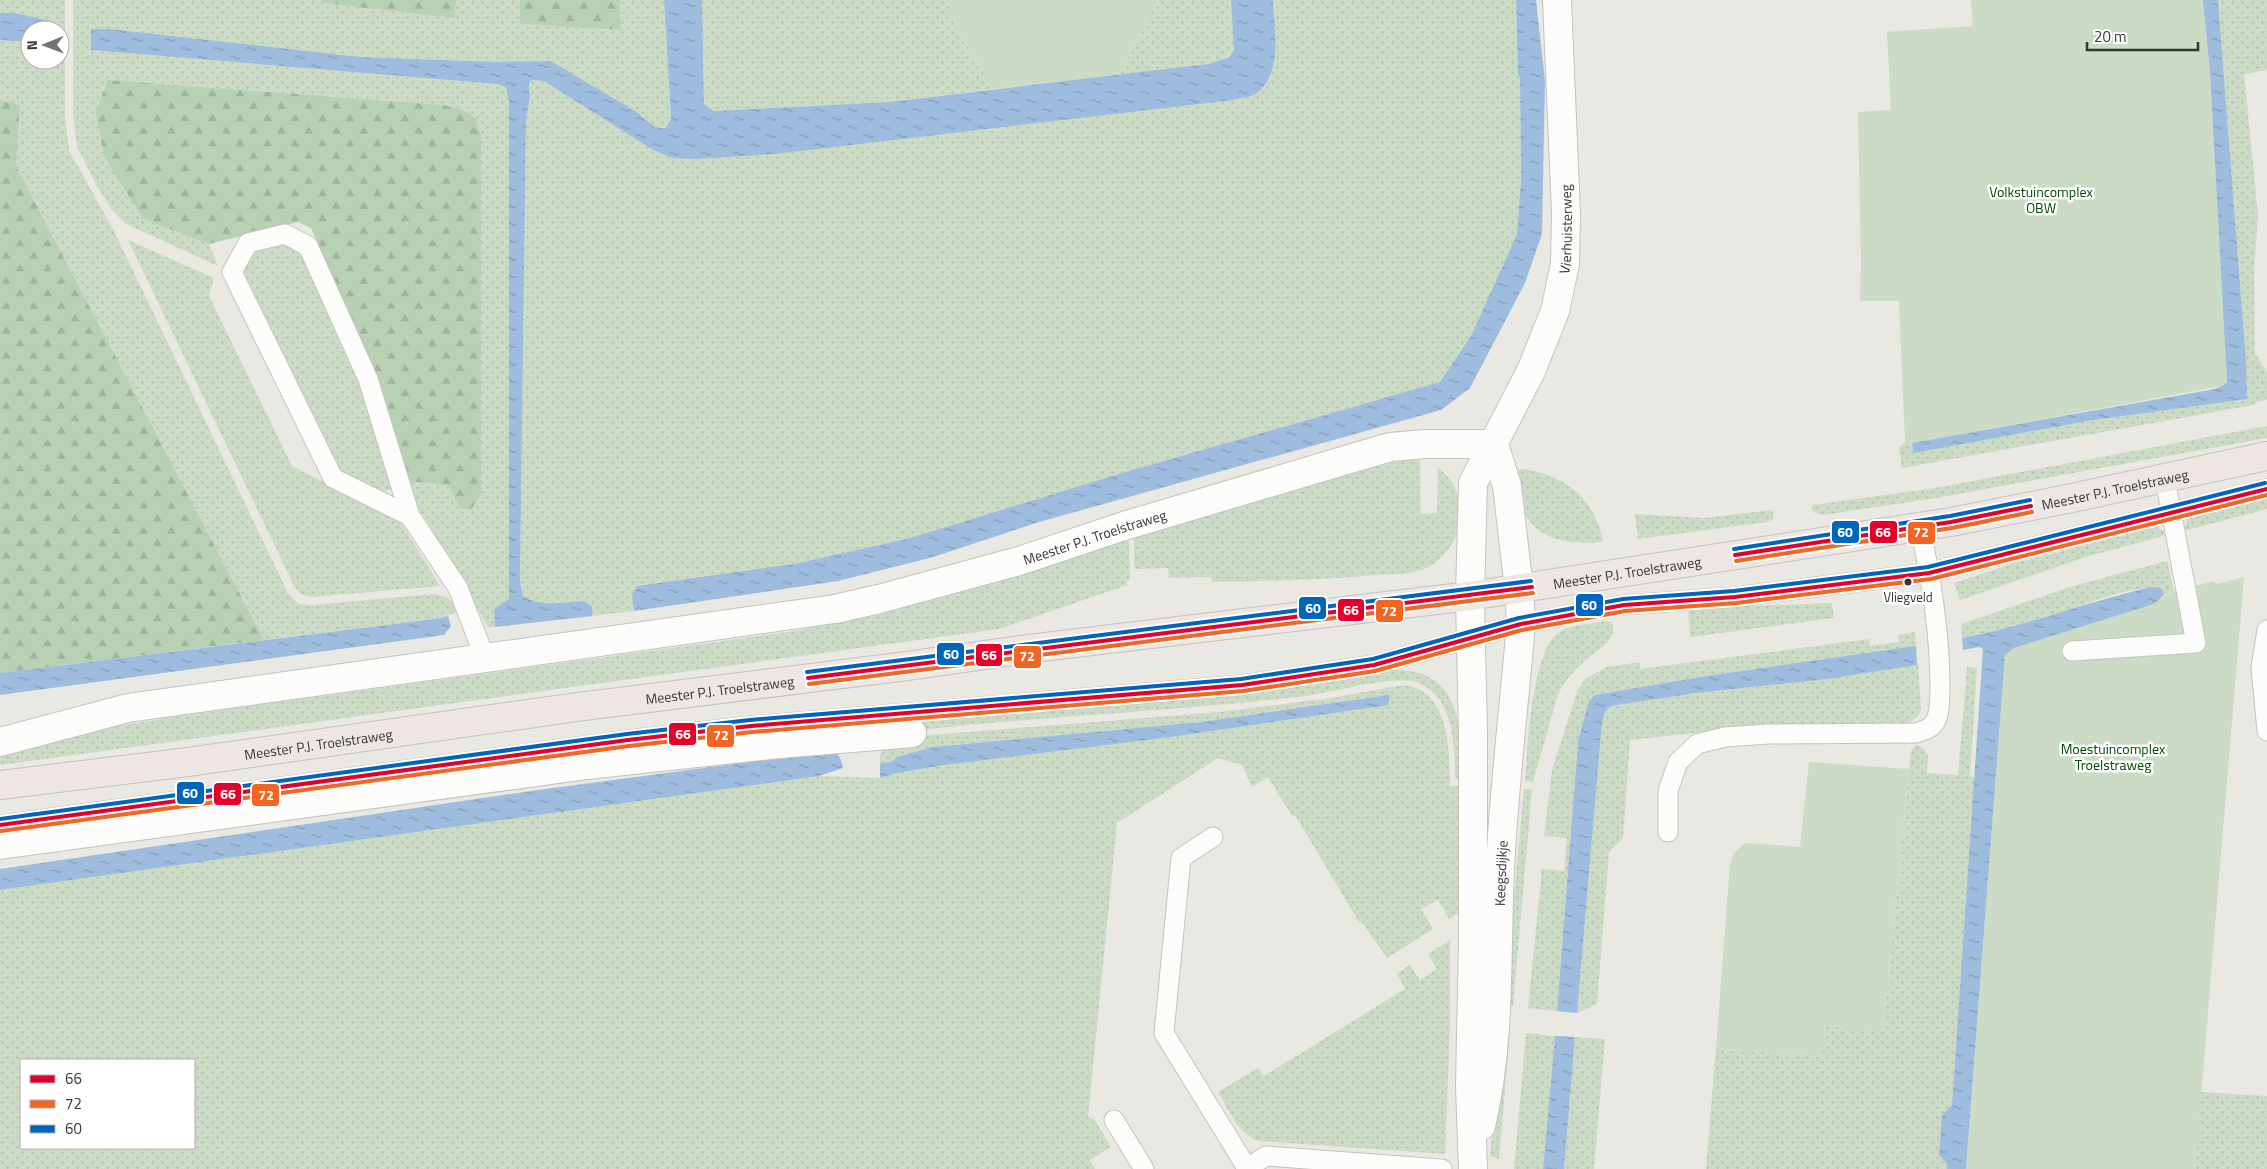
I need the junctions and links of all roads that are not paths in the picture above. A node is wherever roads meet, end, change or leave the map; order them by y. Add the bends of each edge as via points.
1 (1558, 0) edge
2 (1494, 444) junction
3 (2267, 456) edge
4 (2165, 479) junction
5 (2267, 489) edge
6 (2172, 513) junction
7 (410, 516) junction
8 (1920, 526) junction
9 (1929, 573) junction
10 (1519, 589) junction
11 (1470, 596) junction
12 (1521, 624) junction
13 (2267, 630) edge
14 (1470, 639) junction
15 (2072, 652) dead end
16 (485, 658) junction
17 (2267, 731) edge
18 (912, 733) dead end
19 (0, 742) edge
20 (0, 785) edge
21 (0, 825) edge
22 (1668, 832) dead end
23 (1213, 837) dead end
24 (0, 845) edge
25 (1114, 1120) dead end
26 (1473, 1163) edge
27 (1338, 1165) edge
28 (1144, 1169) edge
29 (1246, 1169) edge
30 (1442, 1169) edge

1 - 2 street, Vierhuisterweg via 1566,214 1564,264 1555,311
2 - 10 street via 1507,486
2 - 11 street, Vierhuisterweg via 1473,483
2 - 16 street, Meester P.J. Troelstraweg via 1390,447 1127,525 1019,561 835,609
3 - 4 main road, Meester P.J. Troelstraweg
4 - 6 lane
4 - 8 main road, Meester P.J. Troelstraweg
5 - 6 lane
6 - 9 lane
6 - 15 lane via 2196,643
7 - 7 lane via 368,379 308,246 285,234 248,243 232,272 333,478
7 - 16 lane via 458,588
8 - 9 lane
8 - 10 main road, Meester P.J. Troelstraweg
9 - 12 lane via 1735,597 1624,605
9 - 22 lane via 1940,652 1939,710 1935,722 1928,729 1908,734 1770,734 1725,737 1697,744 1678,762 1668,791
10 - 11 main road, Meester P.J. Troelstraweg
10 - 12 street, Keegsdijkje
11 - 14 street, Keegsdijkje
11 - 20 main road, Meester P.J. Troelstraweg via 1035,648
12 - 14 lane
12 - 26 street, Keegsdijkje via 1500,869 1498,968 1489,1093
13 - 17 lane via 2261,667
14 - 21 lane via 1374,665 1242,685 751,726
14 - 26 street, Keegsdijkje via 1473,735 1470,1085
16 - 19 street, Meester P.J. Troelstraweg via 128,708
18 - 24 street via 586,765
23 - 29 lane via 1181,858 1164,1033
25 - 28 lane
27 - 29 lane via 1266,1156
27 - 30 lane

